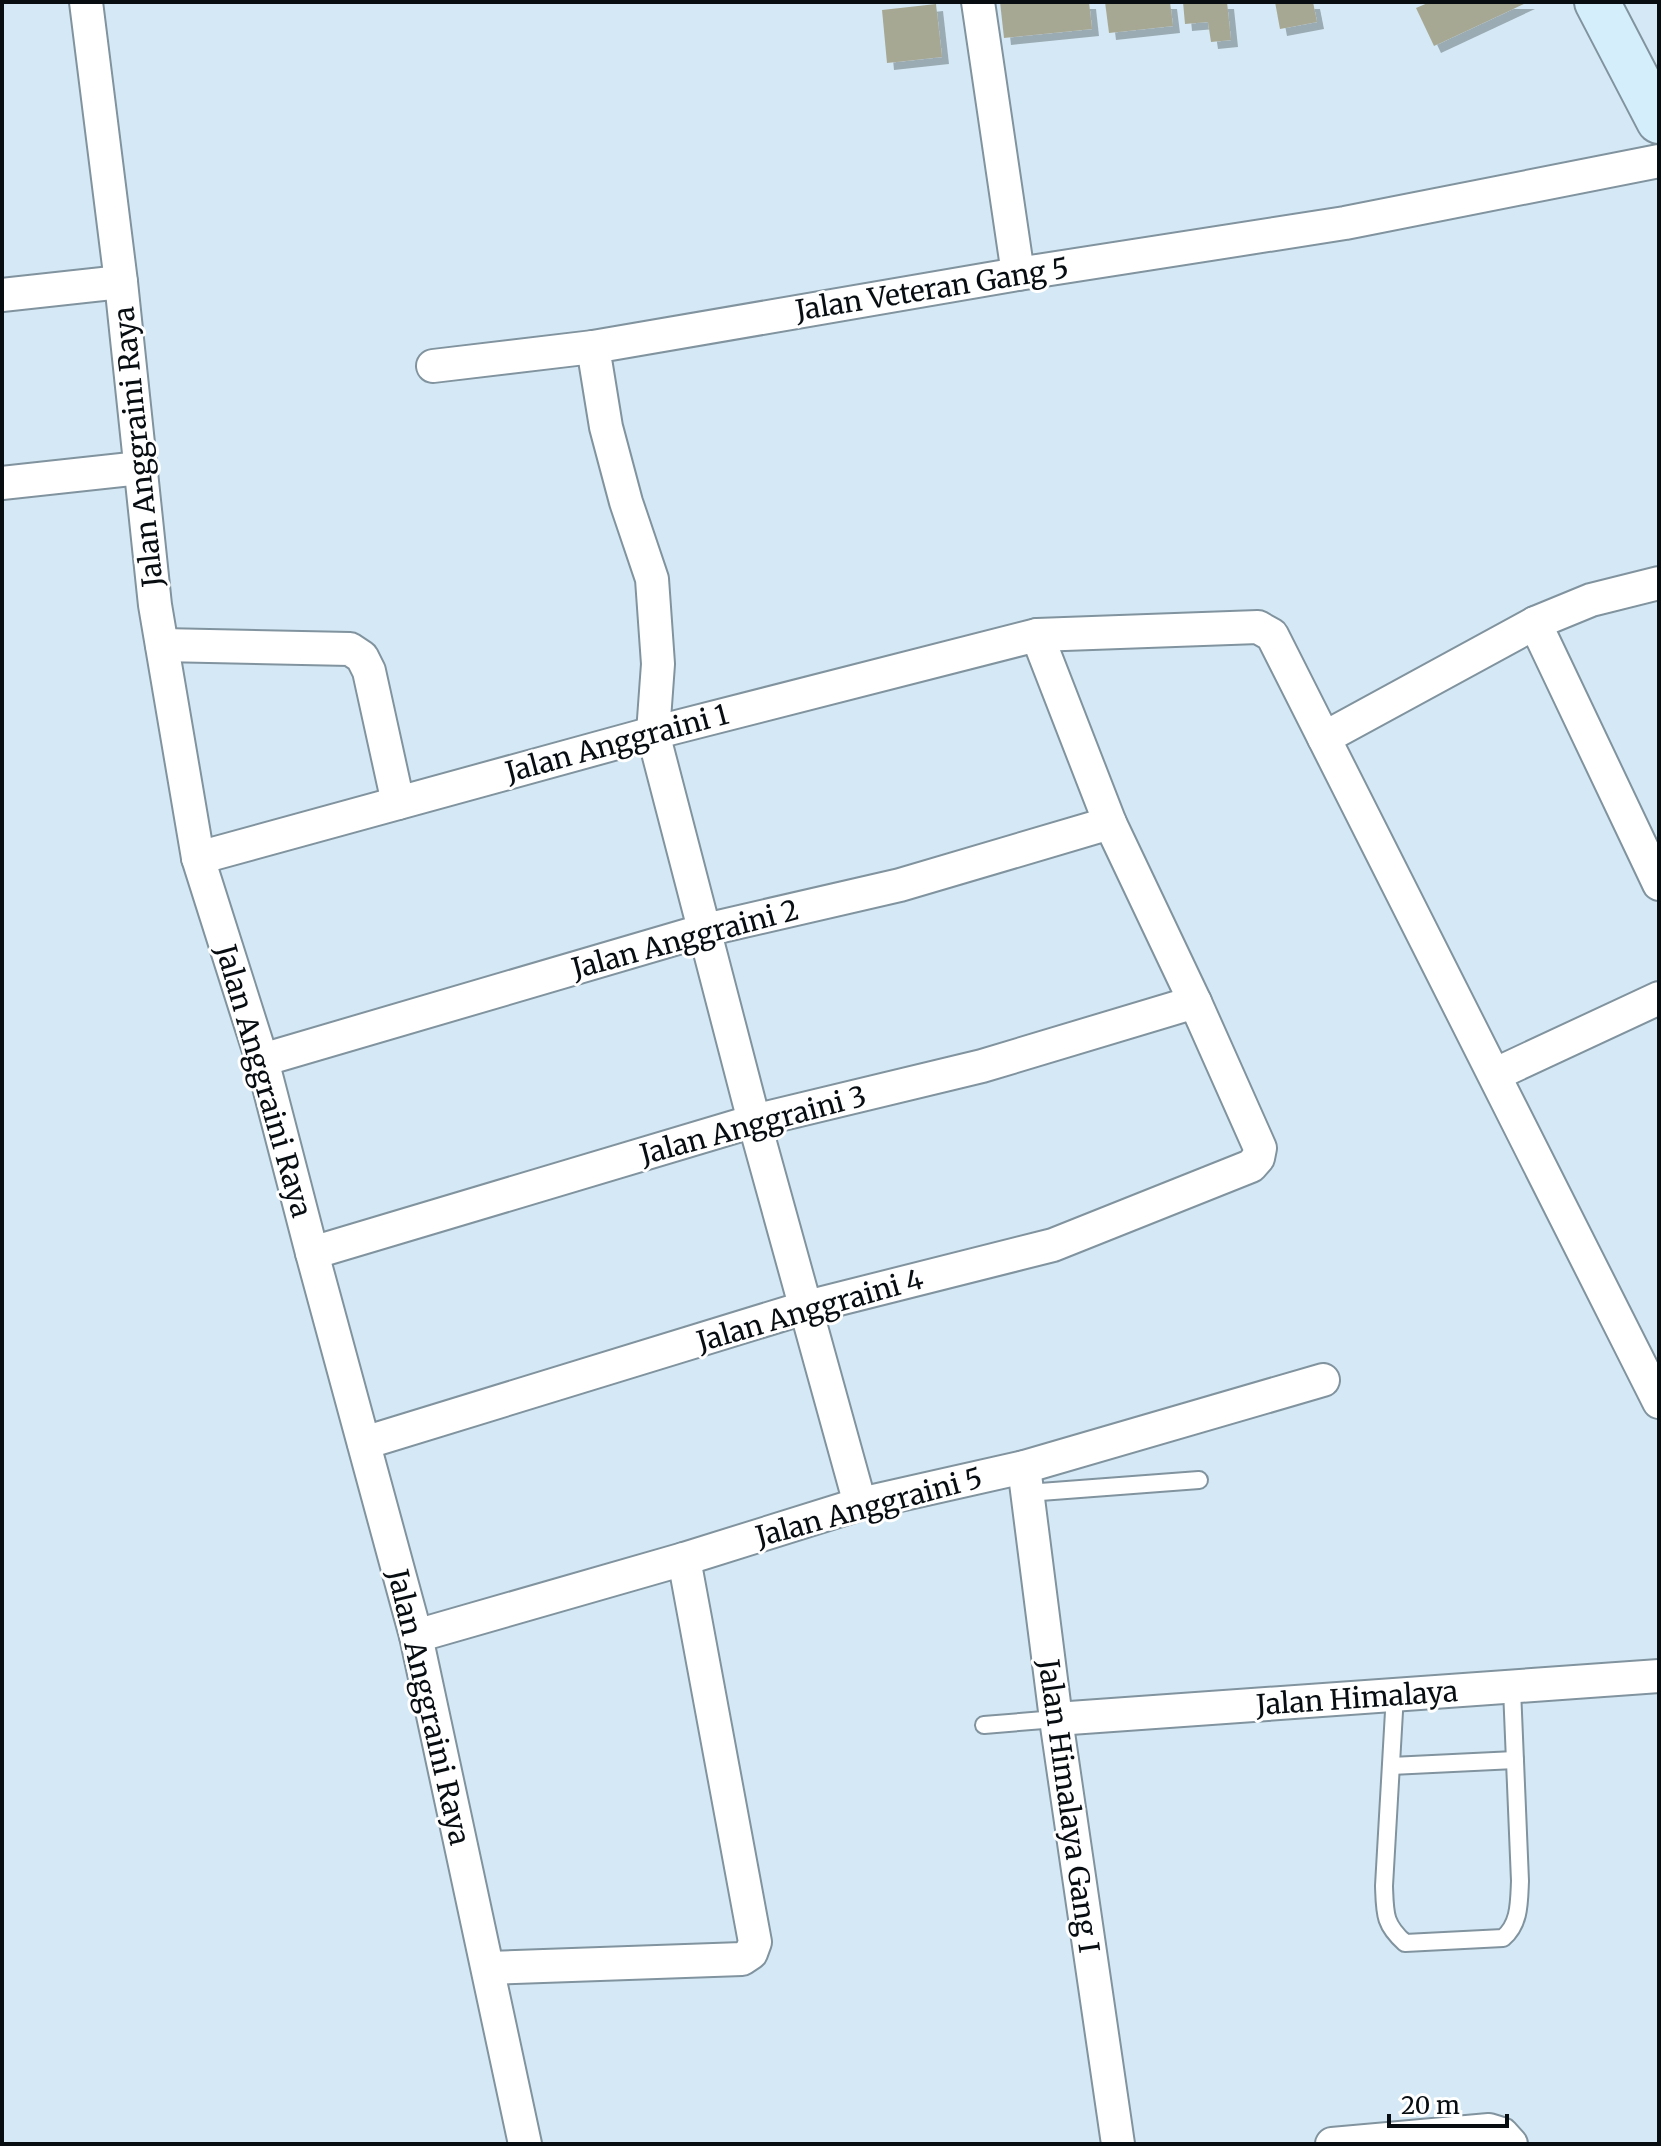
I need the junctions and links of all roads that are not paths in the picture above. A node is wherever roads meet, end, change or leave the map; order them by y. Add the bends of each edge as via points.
1 (86, 2) edge
2 (978, 2) edge
3 (1597, 2) edge
4 (1659, 121) edge
5 (1659, 161) edge
6 (1018, 274) junction
7 (121, 282) junction
8 (2, 295) edge
9 (593, 347) junction
10 (433, 366) dead end
11 (140, 468) junction
12 (2, 483) edge
13 (1659, 583) edge
14 (1535, 623) junction
15 (1037, 635) junction
16 (162, 645) junction
17 (653, 733) junction
18 (1324, 738) junction
19 (398, 803) junction
20 (1110, 823) junction
21 (198, 858) junction
22 (1659, 884) edge
23 (705, 930) junction
24 (1659, 998) edge
25 (1195, 1002) junction
26 (262, 1060) junction
27 (1496, 1074) junction
28 (754, 1121) junction
29 (312, 1253) junction
30 (807, 1307) junction
31 (1323, 1380) dead end
32 (1659, 1402) edge
33 (364, 1443) junction
34 (1025, 1480) junction
35 (1199, 1480) dead end
36 (860, 1504) junction
37 (684, 1559) junction
38 (416, 1636) junction
39 (1659, 1676) edge
40 (1512, 1689) junction
41 (1395, 1694) junction
42 (1056, 1719) junction
43 (984, 1725) dead end
44 (1515, 1760) junction
45 (1391, 1766) junction
46 (489, 1968) junction
47 (525, 2144) edge
48 (1118, 2144) edge
49 (1342, 2144) edge
50 (1511, 2144) edge

1 - 7 street, Jalan Anggraini Raya
2 - 6 street
3 - 4 main road
5 - 6 street, Jalan Veteran Gang 5 via 1345,223
6 - 9 street, Jalan Veteran Gang 5
7 - 8 street
7 - 11 street, Jalan Anggraini Raya
9 - 10 street, Jalan Veteran Gang 5
9 - 17 street via 606,427 652,579 658,664
11 - 12 street
11 - 16 street, Jalan Anggraini Raya
13 - 14 street via 1591,600
14 - 18 street
14 - 22 street
15 - 17 street, Jalan Anggraini 1
15 - 18 street, Jalan Anggraini 1 via 1266,629
15 - 20 street
16 - 19 street via 350,649 362,657
16 - 21 street, Jalan Anggraini Raya
17 - 19 street, Jalan Anggraini 1
17 - 23 street
18 - 27 street
19 - 21 street, Jalan Anggraini 1
20 - 23 street, Jalan Anggraini 2 via 900,885
20 - 25 street
21 - 26 street, Jalan Anggraini Raya
23 - 26 street, Jalan Anggraini 2
23 - 28 street
24 - 27 street
25 - 28 street, Jalan Anggraini 3 via 982,1066
25 - 30 street, Jalan Anggraini 4 via 1260,1148 1251,1166 1053,1245
26 - 29 street, Jalan Anggraini Raya
27 - 32 street
28 - 29 street, Jalan Anggraini 3
28 - 30 street
29 - 33 street, Jalan Anggraini Raya
30 - 33 street, Jalan Anggraini 4
30 - 36 street
31 - 34 street, Jalan Anggraini 5
33 - 38 street, Jalan Anggraini Raya
34 - 35 lane
34 - 36 street, Jalan Anggraini 5
34 - 42 street, Jalan Himalaya Gang I
36 - 37 street, Jalan Anggraini 5
37 - 38 street, Jalan Anggraini 5
37 - 46 street via 755,1942 751,1953 742,1959
38 - 46 street, Jalan Anggraini Raya
39 - 40 street, Jalan Himalaya
40 - 41 street, Jalan Himalaya
40 - 44 lane
41 - 42 street, Jalan Himalaya
41 - 45 lane
42 - 43 lane
42 - 48 street, Jalan Himalaya Gang I
44 - 45 lane
44 - 45 lane via 1520,1881 1513,1929 1503,1938 1405,1943 1385,1917
46 - 47 street, Jalan Anggraini Raya
49 - 50 street via 1489,2130

